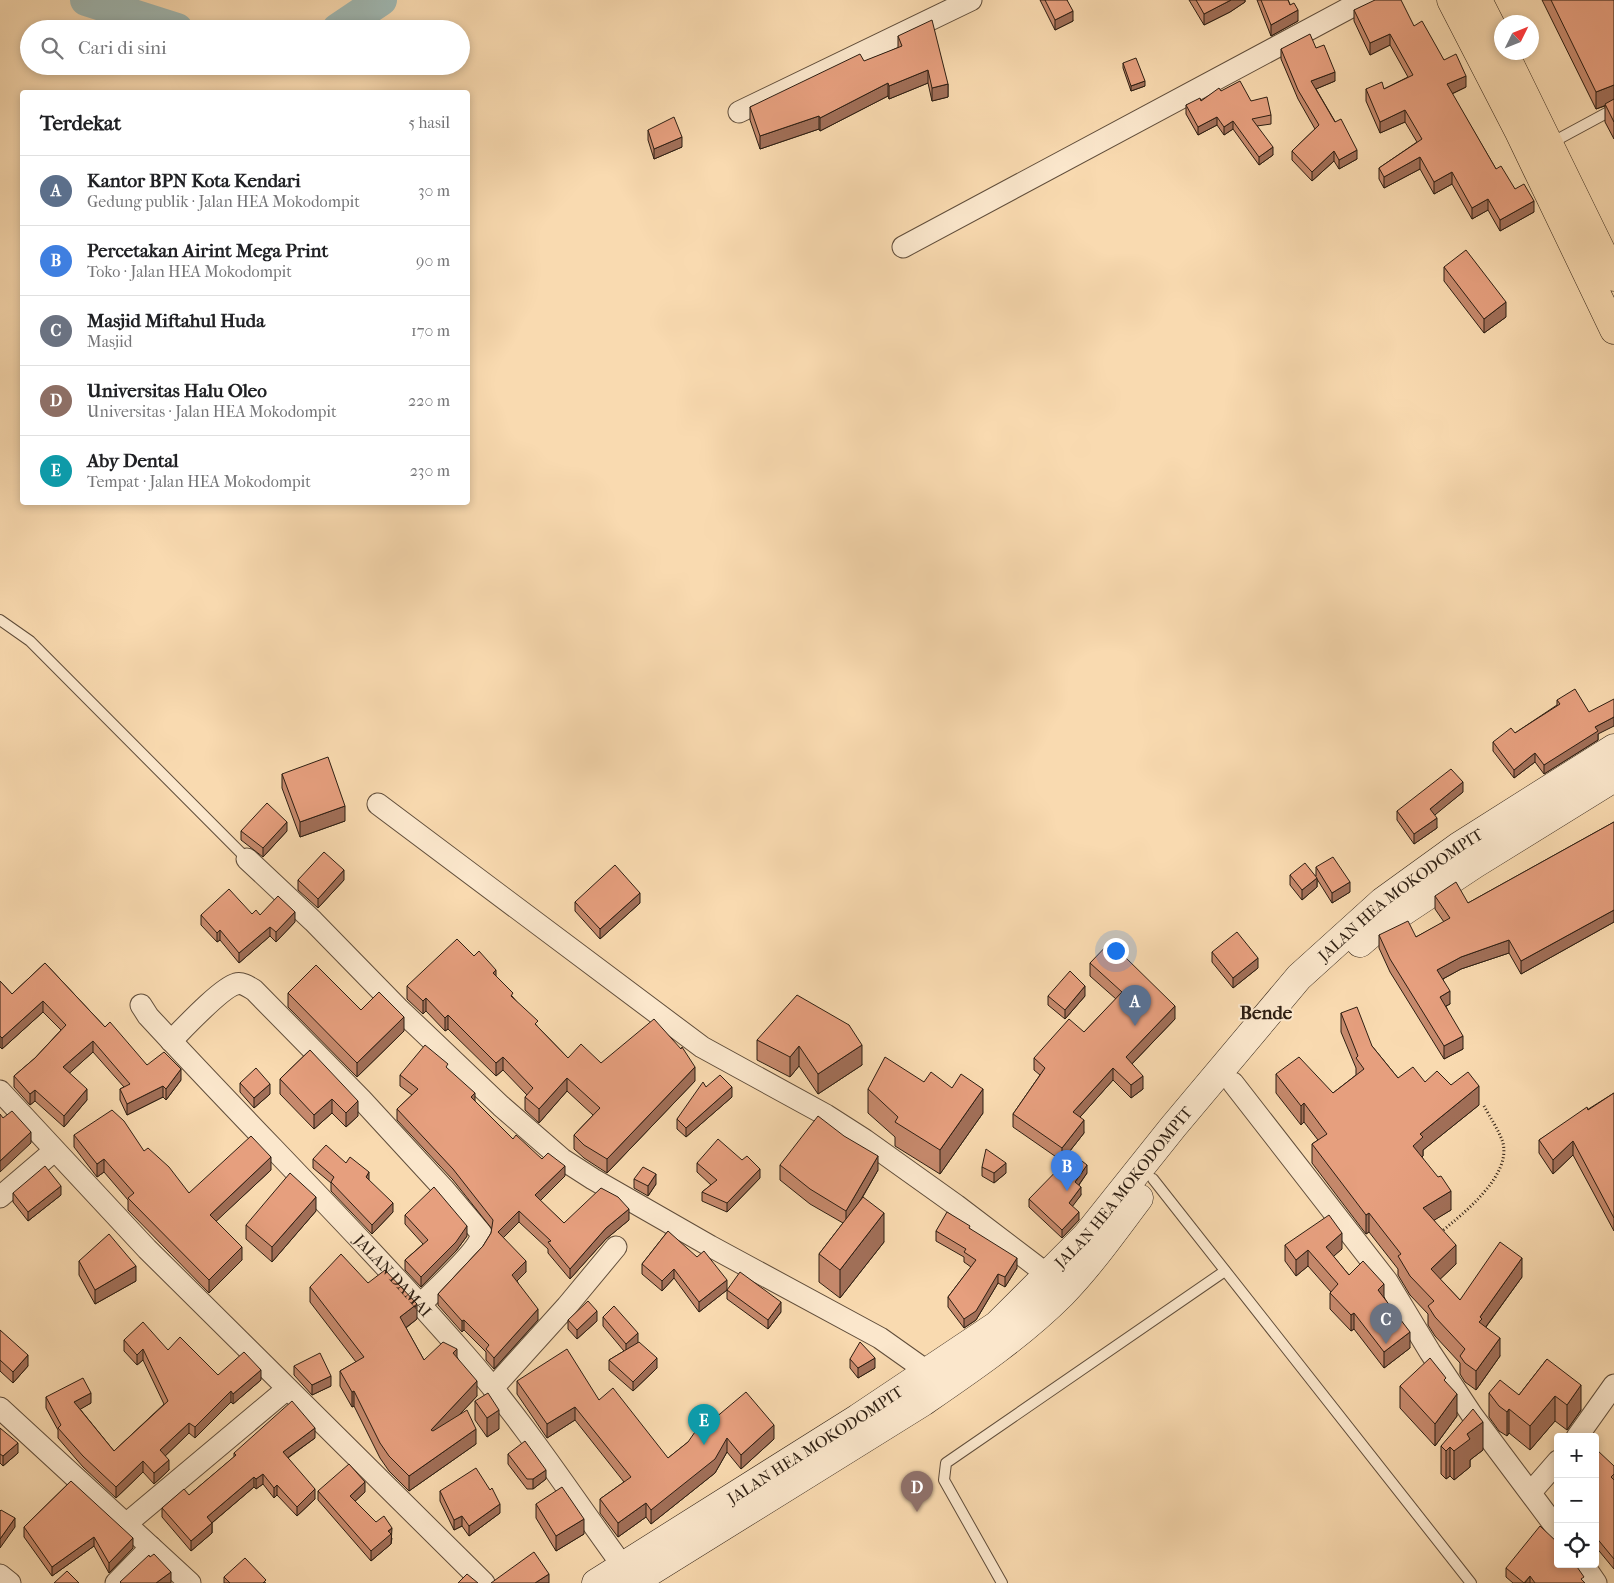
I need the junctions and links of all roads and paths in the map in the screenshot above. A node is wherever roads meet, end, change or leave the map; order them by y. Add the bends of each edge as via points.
1 (971, 0) edge
2 (1364, 0) edge
3 (1451, 0) edge
4 (1478, 0) edge
5 (1494, 31) edge
6 (1508, 60) edge
7 (1614, 109) edge
8 (739, 112) dead end
9 (1550, 143) junction
10 (903, 247) dead end
11 (1614, 277) edge
12 (1608, 301) edge
13 (1614, 330) edge
14 (0, 620) edge
15 (1614, 748) edge
16 (1614, 778) edge
17 (378, 804) dead end
18 (247, 859) joint
19 (1427, 883) junction
20 (141, 1005) dead end
21 (171, 1041) junction
22 (1233, 1083) junction
23 (0, 1091) edge
24 (1483, 1104) dead end
25 (54, 1151) junction
26 (1153, 1180) junction
27 (0, 1197) edge
28 (1435, 1238) edge
29 (616, 1247) dead end
30 (1225, 1270) junction
31 (1048, 1274) junction
32 (420, 1305) junction
33 (928, 1372) junction
34 (1614, 1384) edge
35 (492, 1388) junction
36 (287, 1389) junction
37 (0, 1408) edge
38 (1580, 1433) edge
39 (842, 1440) junction
40 (1554, 1466) edge
41 (1531, 1492) junction
42 (126, 1524) junction
43 (1554, 1524) edge
44 (151, 1547) junction
45 (1586, 1568) edge
46 (627, 1574) edge
47 (0, 1575) edge
48 (10, 1583) edge
49 (116, 1583) edge
50 (190, 1583) edge
51 (484, 1583) edge
52 (596, 1583) edge
53 (1002, 1583) edge
54 (1471, 1583) edge
55 (1596, 1583) edge

1 - 8 street
2 - 10 street
3 - 12 highway
4 - 5 highway
6 - 9 highway
7 - 9 lane
9 - 11 highway
12 - 13 highway
14 - 18 lane via 30,641
15 - 19 street, JALAN HEA MOKODOMPIT via 1459,846
16 - 19 street, JALAN HEA MOKODOMPIT
17 - 31 street via 702,1047 857,1135
18 - 33 street via 398,1008 562,1159 710,1246 880,1338
19 - 22 street, JALAN HEA MOKODOMPIT via 1327,972
19 - 31 street, JALAN HEA MOKODOMPIT via 1383,901 1299,977 1086,1236
20 - 21 street, JALAN DAMAI
21 - 32 street, JALAN DAMAI
21 - 32 street via 225,990 236,983 245,984 369,1107 481,1233 482,1238 468,1256
22 - 26 street, JALAN HEA MOKODOMPIT
22 - 41 street via 1381,1273 1472,1415
23 - 25 street
24 - 28 path via 1503,1142 1504,1159 1491,1184
25 - 27 street
25 - 36 street
26 - 30 lane
26 - 39 street, JALAN HEA MOKODOMPIT via 1103,1247 1062,1294 1026,1325 961,1376
29 - 35 street
30 - 53 lane via 946,1463 944,1480
30 - 54 lane
31 - 33 street, JALAN HEA MOKODOMPIT via 998,1325
32 - 35 street, JALAN DAMAI
33 - 39 street, JALAN HEA MOKODOMPIT
34 - 38 street
35 - 46 street, JALAN DAMAI
36 - 42 street
36 - 51 street
37 - 42 street
39 - 46 street, JALAN HEA MOKODOMPIT
40 - 41 street
41 - 43 street
42 - 44 street
44 - 49 street
44 - 50 street
45 - 55 street
46 - 52 street, JALAN HEA MOKODOMPIT
47 - 48 street

